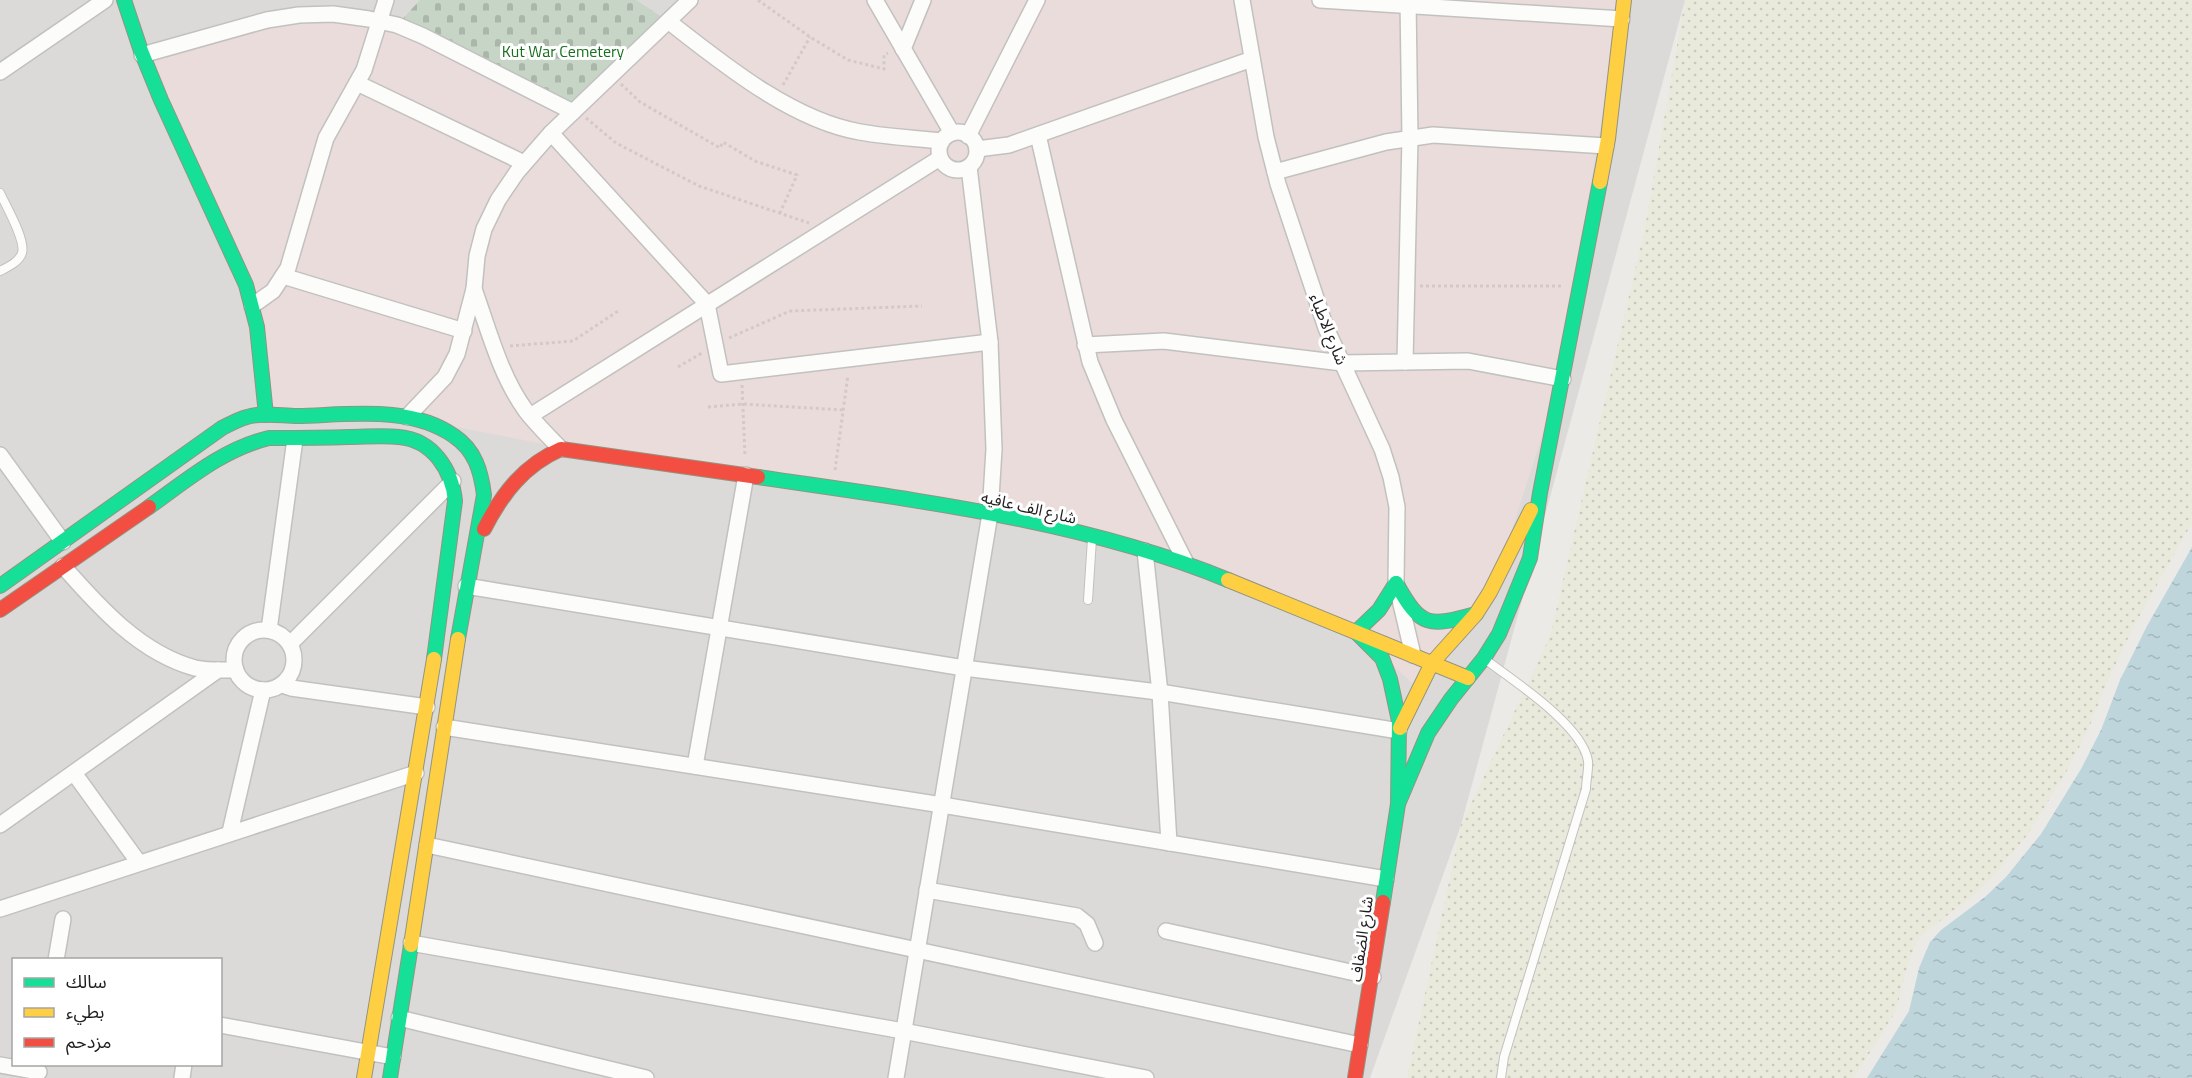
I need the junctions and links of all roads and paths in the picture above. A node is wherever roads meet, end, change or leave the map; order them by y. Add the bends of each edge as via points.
1 (105, 0) edge
2 (124, 0) edge
3 (386, 0) edge
4 (758, 0) edge
5 (875, 0) edge
6 (923, 0) edge
7 (1037, 0) edge
8 (1242, 0) edge
9 (1320, 0) edge
10 (1624, 0) edge
11 (684, 2) edge
12 (1408, 3) edge
13 (1622, 19) junction
14 (381, 21) junction
15 (668, 21) junction
16 (810, 37) junction
17 (903, 49) junction
18 (142, 55) junction
19 (1252, 59) junction
20 (0, 72) edge
21 (612, 75) junction
22 (357, 83) junction
23 (776, 97) junction
24 (574, 111) junction
25 (550, 133) junction
26 (1038, 135) junction
27 (968, 136) junction
28 (947, 137) junction
29 (1410, 138) junction
30 (1606, 146) junction
31 (977, 149) junction
32 (940, 158) junction
33 (524, 163) junction
34 (969, 167) junction
35 (1275, 172) junction
36 (0, 193) edge
37 (780, 213) junction
38 (820, 233) junction
39 (0, 271) edge
40 (283, 276) junction
41 (1407, 286) junction
42 (1581, 286) junction
43 (474, 289) junction
44 (707, 304) junction
45 (252, 306) junction
46 (922, 306) dead end
47 (618, 311) dead end
48 (464, 331) junction
49 (990, 342) junction
50 (715, 345) junction
51 (1086, 345) junction
52 (494, 348) junction
53 (850, 358) junction
54 (1405, 362) junction
55 (1342, 363) junction
56 (678, 367) dead end
57 (742, 372) junction
58 (1563, 379) junction
59 (743, 404) junction
60 (708, 406) dead end
61 (843, 410) junction
62 (266, 415) junction
63 (530, 416) junction
64 (407, 417) junction
65 (294, 439) junction
66 (561, 449) junction
67 (0, 455) edge
68 (746, 475) junction
69 (453, 481) junction
70 (833, 488) junction
71 (1540, 494) junction
72 (990, 514) junction
73 (1092, 538) junction
74 (63, 542) junction
75 (1145, 551) junction
76 (470, 558) junction
77 (1186, 563) junction
78 (63, 566) junction
79 (1396, 583) junction
80 (0, 586) edge
81 (466, 586) junction
82 (1088, 600) dead end
83 (0, 610) edge
84 (1476, 614) junction
85 (720, 628) junction
86 (269, 630) junction
87 (1356, 632) junction
88 (290, 644) junction
89 (1413, 655) junction
90 (1484, 658) junction
91 (1432, 663) junction
92 (964, 668) junction
93 (218, 670) junction
94 (237, 670) junction
95 (1468, 678) junction
96 (282, 685) junction
97 (262, 690) junction
98 (1160, 693) junction
99 (427, 707) junction
100 (444, 727) junction
101 (1399, 731) junction
102 (696, 766) junction
103 (416, 772) junction
104 (74, 773) junction
105 (1398, 804) junction
106 (942, 805) junction
107 (0, 825) edge
108 (230, 832) junction
109 (1169, 843) junction
110 (427, 845) junction
111 (139, 863) junction
112 (1386, 879) junction
113 (927, 890) junction
114 (0, 909) edge
115 (63, 919) dead end
116 (1166, 931) dead end
117 (411, 943) junction
118 (1095, 943) dead end
119 (917, 949) junction
120 (57, 958) edge
121 (1372, 977) junction
122 (399, 1018) junction
123 (222, 1025) edge
124 (903, 1031) junction
125 (1360, 1045) junction
126 (369, 1053) junction
127 (393, 1057) junction
128 (0, 1065) edge
129 (39, 1071) edge
130 (364, 1078) edge
131 (390, 1078) edge
132 (646, 1078) edge
133 (896, 1078) edge
134 (1146, 1078) edge
135 (1355, 1078) edge
136 (1501, 1078) edge

1 - 20 street
2 - 18 street
3 - 14 street
4 - 16 path
5 - 17 street
6 - 17 street
7 - 27 street
8 - 19 street, شارع الاطباء
9 - 12 street
10 - 13 street
11 - 15 street
12 - 13 street
12 - 29 street
13 - 30 street
14 - 18 street via 333,14 299,15
14 - 22 street
14 - 24 street via 423,36
15 - 21 street
15 - 23 street via 737,75
16 - 17 path via 848,60 884,69 884,55
16 - 23 path
17 - 28 street
18 - 45 street
19 - 26 street
19 - 35 street, شارع الاطباء
21 - 24 street
21 - 37 path via 640,102 720,148 723,142 755,162 797,175
22 - 33 street
22 - 40 street via 326,138
23 - 28 street via 808,116 858,132
24 - 25 street
24 - 37 path via 616,143 699,186
25 - 33 street
25 - 44 street
26 - 31 street via 996,148
26 - 51 street
27 - 28 street via 959,132
27 - 31 street
28 - 32 street via 939,147
29 - 30 street via 1433,135
29 - 35 street
29 - 41 street
30 - 42 street
31 - 34 street
32 - 34 street via 950,169
32 - 38 street
33 - 43 street via 498,200 484,229
34 - 49 street
35 - 55 street, شارع الاطباء via 1326,328
36 - 39 lane via 23,244 22,255
37 - 38 path via 810,224
38 - 44 street
40 - 45 street via 273,291
40 - 48 street
41 - 42 path
41 - 54 street
42 - 58 street
43 - 48 street
43 - 52 street
44 - 50 street
44 - 63 street
45 - 62 street
46 - 50 path via 790,311
47 - 52 path via 573,341
48 - 64 street via 445,377
49 - 53 street
49 - 72 street via 994,449
50 - 56 path
50 - 57 street via 721,374
51 - 55 street via 1164,341
51 - 77 street via 1114,420
52 - 63 street
53 - 57 street
53 - 61 path
54 - 55 street
54 - 58 street via 1468,361
55 - 79 street, شارع الاطباء via 1391,477 1397,507
57 - 59 path
58 - 71 street
59 - 60 path
59 - 61 path
59 - 68 path
61 - 70 path
62 - 64 street
62 - 74 street via 249,416 222,428
63 - 66 street
64 - 76 street via 449,430 473,456 479,469 484,495
65 - 69 street via 400,437 429,448
65 - 78 street via 269,438 236,448
65 - 86 street
66 - 68 street, شارع الف عافيه
66 - 76 street via 540,458 507,491
67 - 74 street
68 - 70 street, شارع الف عافيه
68 - 85 street
69 - 88 street
69 - 99 street via 455,501
70 - 72 street, شارع الف عافيه
71 - 84 street
71 - 90 street via 1530,558 1509,614
72 - 73 street, شارع الف عافيه
72 - 92 street
73 - 75 street, شارع الف عافيه
73 - 82 lane
74 - 80 street
75 - 77 street, شارع الف عافيه
75 - 98 street
76 - 81 street
77 - 87 street, شارع الف عافيه
78 - 83 street
78 - 93 street via 89,596 136,638 176,661
79 - 84 street via 1417,617 1435,624
79 - 87 street via 1383,608
79 - 89 street, شارع الاطباء
81 - 85 street
81 - 100 street
84 - 91 street
85 - 92 street
85 - 102 street
86 - 88 street
86 - 94 street via 252,632 237,646
87 - 89 street, شارع الف عافيه
87 - 101 street via 1382,658 1390,679
88 - 96 street via 295,659
89 - 91 street, شارع الف عافيه
90 - 95 street
90 - 136 lane via 1574,732 1588,759 1586,789
91 - 95 street, شارع الف عافيه
91 - 101 street
92 - 98 street
92 - 106 street
93 - 94 street
93 - 104 street
94 - 97 street via 244,682
95 - 105 street via 1428,733
96 - 97 street
96 - 99 street
97 - 108 street
98 - 101 street
98 - 109 street
99 - 103 street
100 - 102 street
100 - 110 street
101 - 105 street
102 - 106 street
103 - 108 street
103 - 126 street
104 - 107 street
104 - 111 street
105 - 112 street, شارع الضفاف
106 - 109 street
106 - 113 street
108 - 111 street
109 - 112 street
110 - 117 street
110 - 119 street
111 - 114 street
112 - 121 street, شارع الضفاف
113 - 118 street via 1077,916 1087,924
113 - 119 street
115 - 120 street
116 - 121 street
117 - 122 street
117 - 124 street
119 - 124 street
119 - 125 street
121 - 125 street, شارع الضفاف
122 - 127 street
122 - 132 street
123 - 126 street
124 - 133 street
124 - 134 street
125 - 135 street, شارع الضفاف
126 - 127 street
126 - 130 street
127 - 131 street
128 - 129 street

